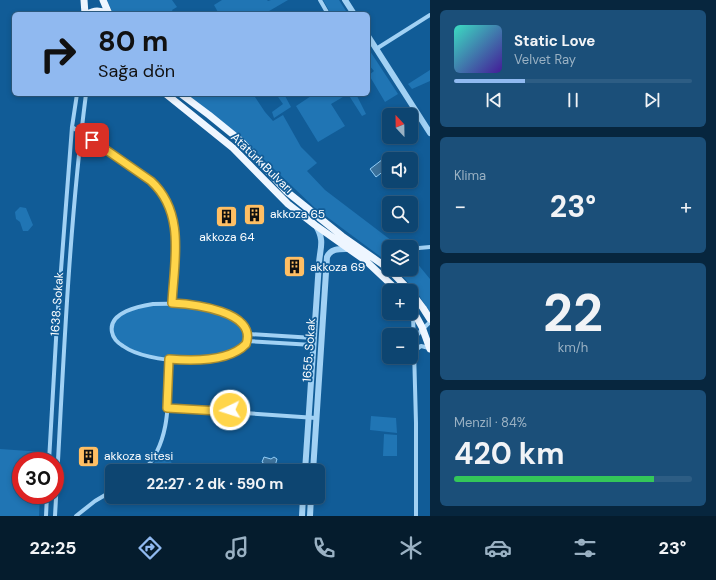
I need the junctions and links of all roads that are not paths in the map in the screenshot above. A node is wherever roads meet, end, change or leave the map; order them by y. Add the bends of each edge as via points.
1 (84, 0) edge
2 (103, 0) edge
3 (320, 0) edge
4 (346, 0) edge
5 (86, 12) edge
6 (91, 12) edge
7 (102, 12) edge
8 (107, 12) edge
9 (327, 12) edge
10 (353, 12) edge
11 (430, 15) edge
12 (370, 39) edge
13 (376, 48) junction
14 (77, 96) edge
15 (86, 96) edge
16 (168, 96) edge
17 (183, 96) edge
18 (72, 127) junction
19 (81, 132) junction
20 (430, 133) edge
21 (315, 225) junction
22 (342, 236) junction
23 (331, 237) junction
24 (322, 245) junction
25 (430, 247) edge
26 (419, 248) dead end
27 (350, 249) junction
28 (382, 264) edge
29 (395, 276) edge
30 (391, 284) edge
31 (403, 284) edge
32 (418, 302) edge
33 (172, 303) junction
34 (418, 320) edge
35 (430, 321) edge
36 (423, 330) junction
37 (248, 334) junction
38 (418, 335) edge
39 (316, 340) junction
40 (247, 341) junction
41 (418, 348) edge
42 (430, 349) edge
43 (169, 359) junction
44 (414, 364) edge
45 (167, 408) junction
46 (219, 411) junction
47 (230, 412) junction
48 (308, 417) junction
49 (316, 418) junction
50 (50, 452) edge
51 (149, 464) edge
52 (305, 464) edge
53 (313, 464) edge
54 (105, 495) edge
55 (47, 504) edge
56 (303, 504) edge
57 (311, 504) edge
58 (46, 516) edge
59 (56, 516) edge
60 (76, 516) edge
61 (302, 516) edge
62 (310, 516) edge
63 (416, 516) edge

1 - 5 main road
2 - 8 main road
3 - 9 street
4 - 10 street
6 - 7 main road
11 - 13 street
12 - 13 street
13 - 20 street
14 - 18 street, 1638. Sokak
15 - 19 street, 1638. Sokak
16 - 21 main road, Atatürk Bulvarı via 233,148 288,204
17 - 22 main road, Atatürk Bulvarı via 229,131 286,191
18 - 19 street
18 - 50 street, 1638. Sokak
19 - 33 street via 151,181 164,198 176,231
19 - 59 street, 1638. Sokak via 68,288
21 - 23 main road, Atatürk Bulvarı
21 - 24 street
22 - 23 main road
22 - 28 main road, Atatürk Bulvarı
23 - 24 street
23 - 27 main road, Atatürk Bulvarı
24 - 39 street, 1655. Sokak
25 - 26 street
27 - 30 main road, Atatürk Bulvarı
27 - 39 street, 1655. Sokak via 334,250 327,255
29 - 31 main road, Atatürk Bulvarı
32 - 35 main road, Atatürk Bulvarı
33 - 37 street via 220,311 240,323
33 - 43 street via 131,309 118,317 112,328 114,338 122,346 143,355
34 - 36 main road
35 - 36 street
36 - 38 street
36 - 42 main road
37 - 39 street
37 - 40 street
39 - 40 street
39 - 48 street, 1655. Sokak
39 - 49 street, 1655. Sokak via 320,345
40 - 43 street via 238,350 221,356 197,361
41 - 42 street via 426,346
43 - 45 street
44 - 63 street
45 - 46 street
45 - 51 street via 161,444
46 - 47 street via 225,416
46 - 47 street via 225,404
47 - 48 street
48 - 49 street
48 - 52 street, 1655. Sokak
49 - 53 street, 1655. Sokak
54 - 60 street
55 - 58 street
56 - 61 street
57 - 62 street

